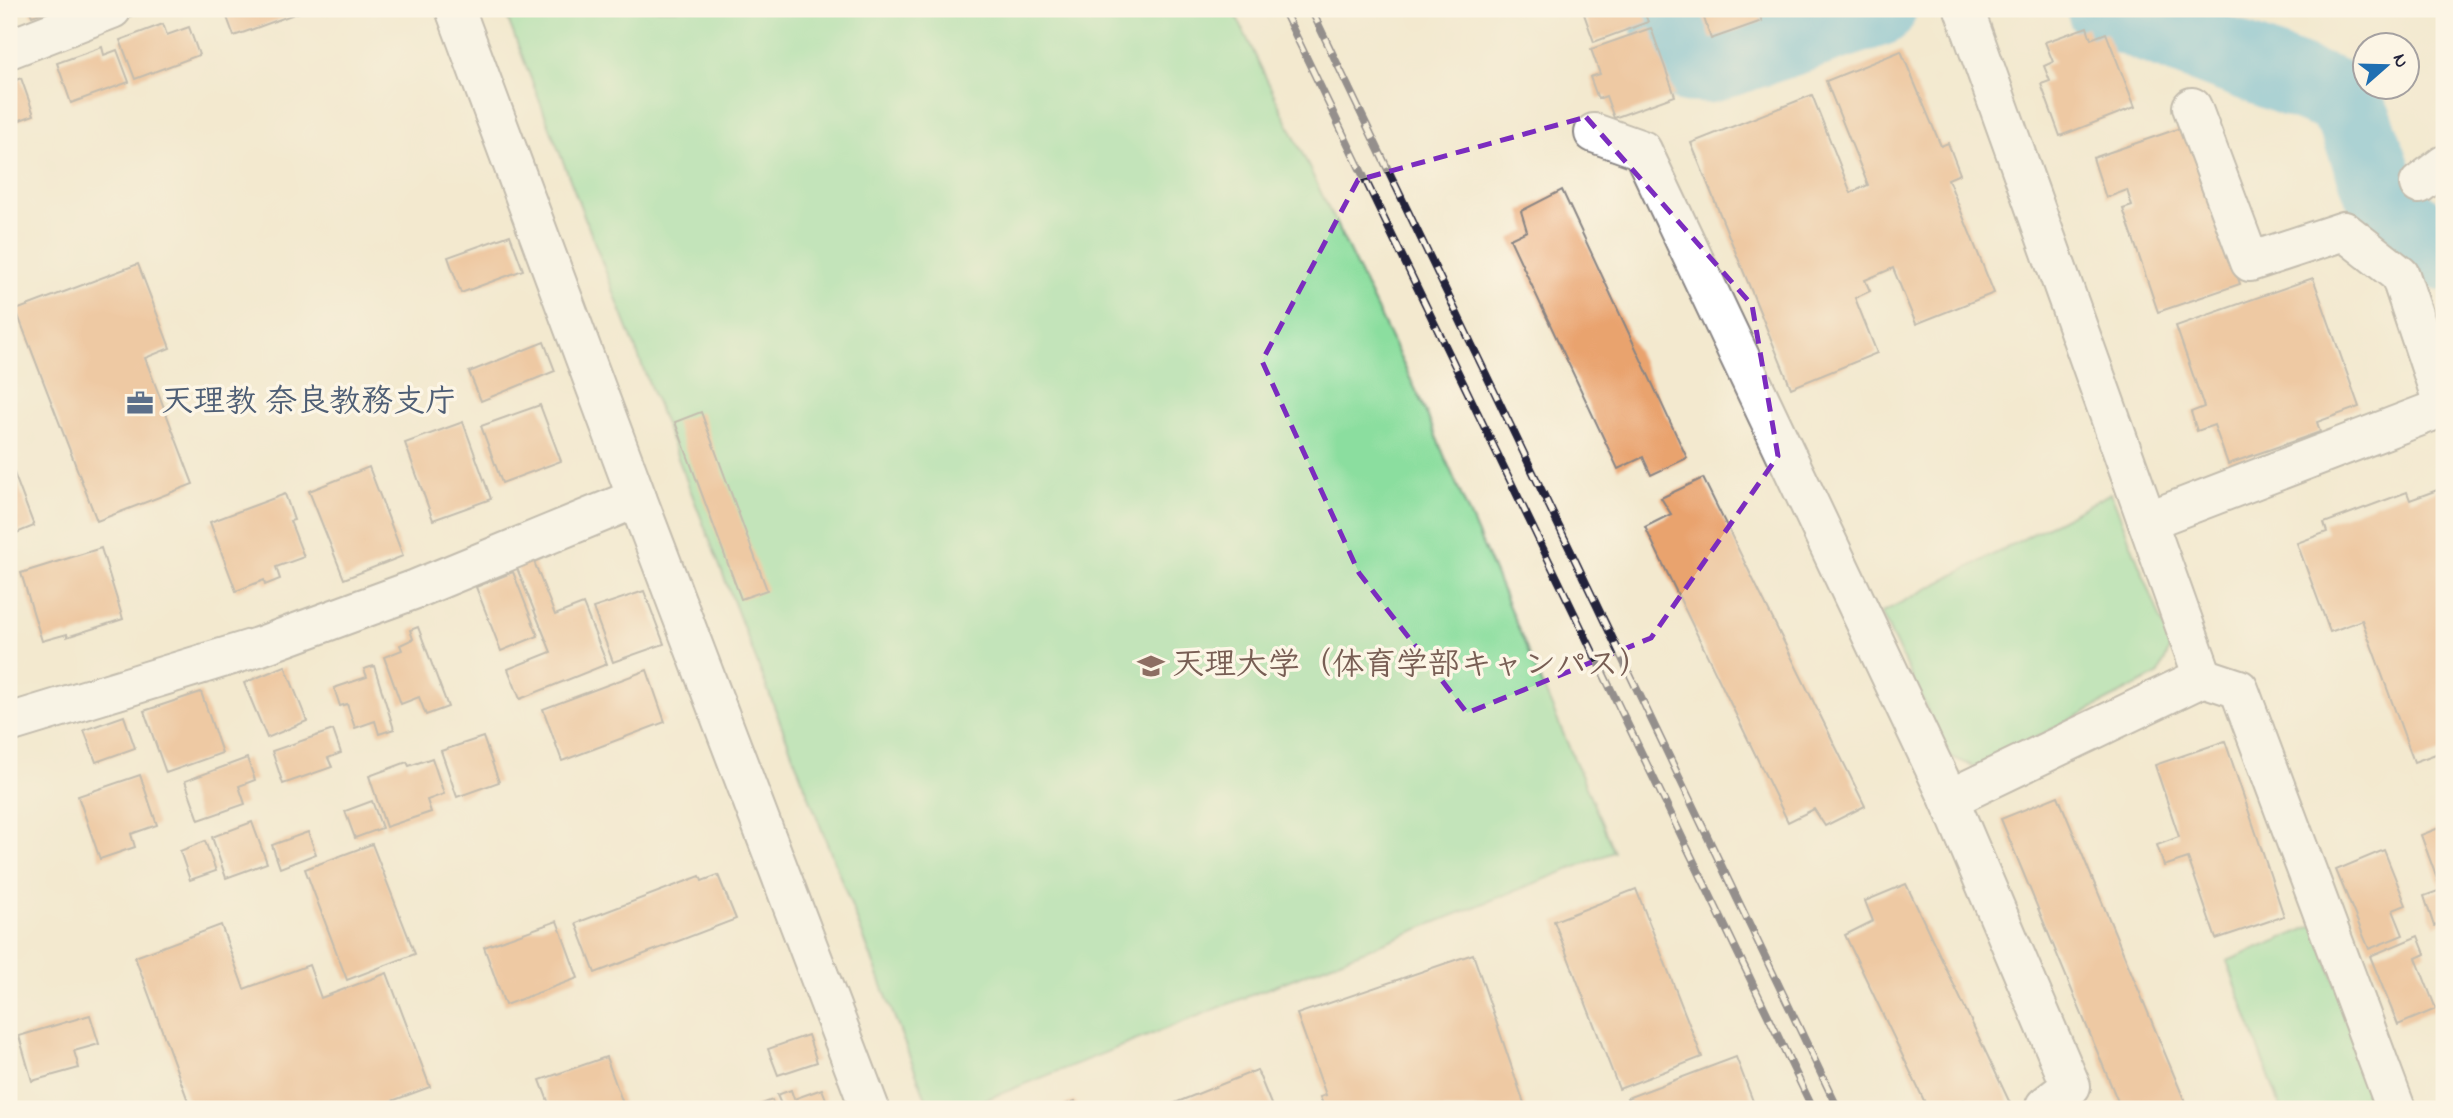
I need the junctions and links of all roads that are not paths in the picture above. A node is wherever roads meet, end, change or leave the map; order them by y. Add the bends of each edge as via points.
1 (112, 9) edge
2 (455, 9) edge
3 (1964, 9) edge
4 (9, 49) edge
5 (2192, 107) dead end
6 (1594, 133) dead end
7 (2444, 407) edge
8 (637, 498) junction
9 (2147, 521) junction
10 (2203, 677) junction
11 (9, 723) edge
12 (1949, 799) junction
13 (2043, 1108) edge
14 (870, 1109) edge
15 (2396, 1109) edge

1 - 4 street
2 - 8 street
3 - 9 street
5 - 7 street via 2250,262 2344,231 2400,275
6 - 12 street via 1642,150
7 - 9 street
8 - 11 street via 416,589 258,647
8 - 14 street
9 - 10 street
10 - 12 street
10 - 15 street via 2239,689
12 - 13 street via 2071,1086

